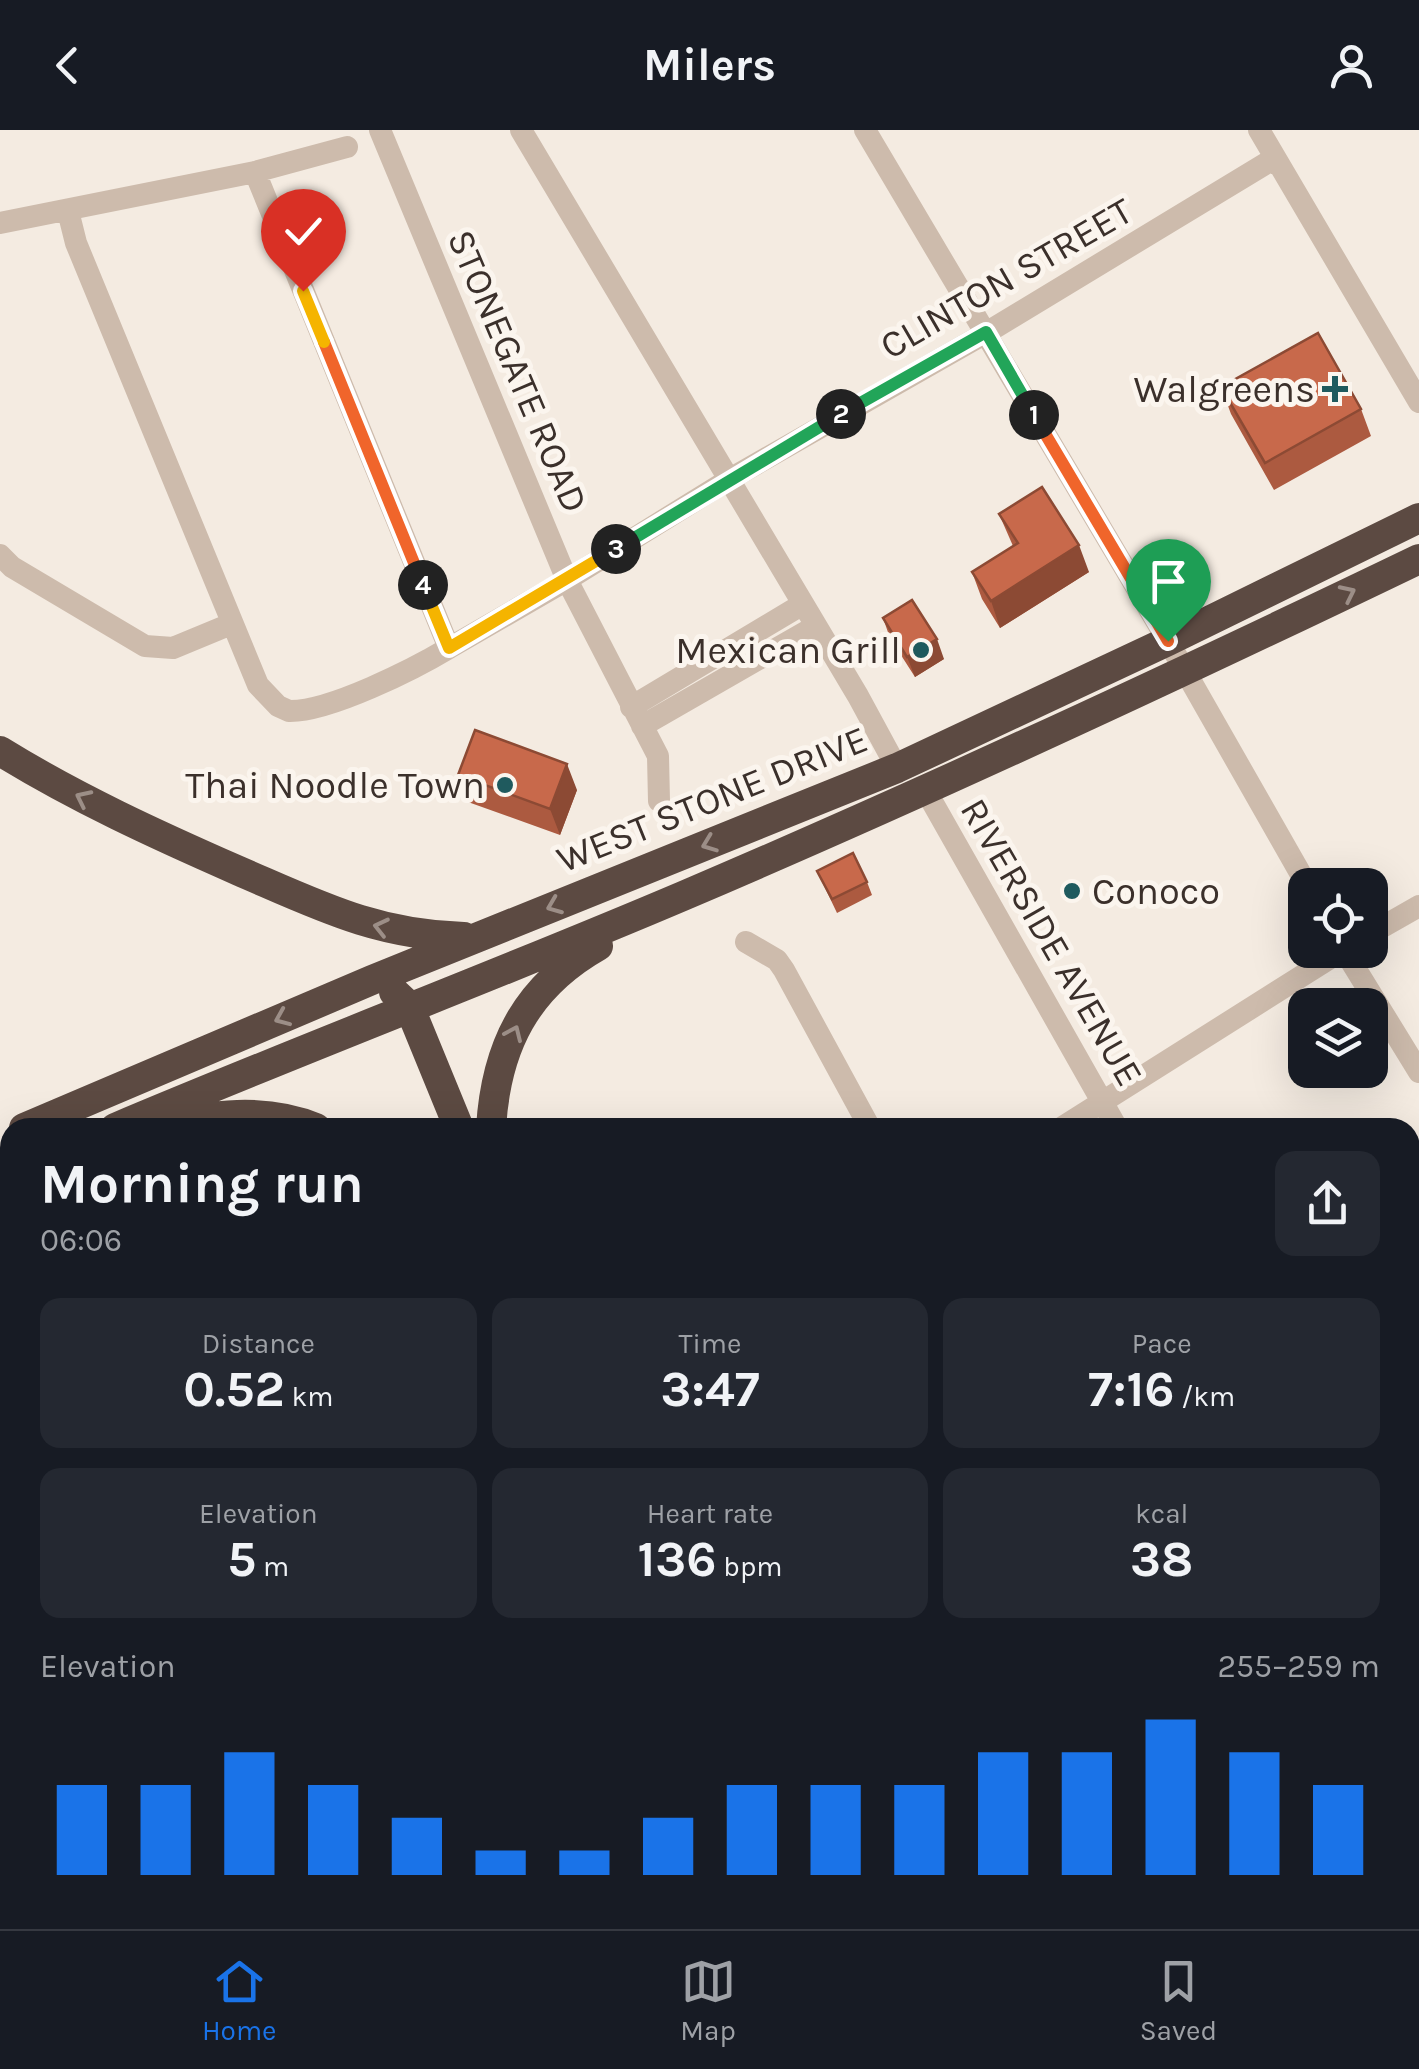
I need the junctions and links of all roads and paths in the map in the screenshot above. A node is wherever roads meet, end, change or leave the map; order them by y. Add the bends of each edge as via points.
1 (380, 130) edge
2 (521, 130) edge
3 (865, 130) edge
4 (1260, 130) edge
5 (347, 147) dead end
6 (1275, 158) junction
7 (254, 172) junction
8 (68, 211) junction
9 (0, 223) edge
10 (986, 332) junction
11 (1419, 402) edge
12 (728, 480) junction
13 (1419, 518) edge
14 (0, 556) edge
15 (1419, 558) edge
16 (566, 580) junction
17 (803, 604) junction
18 (230, 624) junction
19 (816, 626) junction
20 (1168, 641) junction
21 (449, 648) junction
22 (1185, 672) junction
23 (1036, 702) junction
24 (636, 716) junction
25 (0, 750) edge
26 (897, 768) junction
27 (926, 791) junction
28 (659, 800) dead end
29 (1297, 868) edge
30 (721, 878) junction
31 (684, 895) junction
32 (1419, 906) edge
33 (1388, 924) edge
34 (477, 937) junction
35 (746, 942) dead end
36 (1316, 968) edge
37 (1355, 968) edge
38 (372, 980) junction
39 (408, 1006) junction
40 (1419, 1072) edge
41 (1102, 1104) junction
42 (48, 1118) edge
43 (139, 1118) edge
44 (195, 1118) edge
45 (284, 1118) edge
46 (455, 1118) edge
47 (493, 1118) edge
48 (865, 1118) edge
49 (1078, 1118) edge
50 (1111, 1118) edge

1 - 16 street, STONEGATE ROAD
2 - 12 street
3 - 10 street
4 - 6 street
5 - 7 street
6 - 10 street, CLINTON STREET
6 - 11 street
7 - 8 street
7 - 21 street
8 - 9 street
8 - 18 street
10 - 12 street, CLINTON STREET
10 - 20 street
12 - 16 street, CLINTON STREET
12 - 17 street
13 - 20 highway, WEST STONE DRIVE
14 - 18 street via 145,646 173,648
22 -> 15 highway, WEST STONE DRIVE
16 - 21 street, CLINTON STREET
16 - 24 street, STONEGATE ROAD
17 - 19 street
17 - 24 street
18 - 21 street, CLINTON STREET via 265,695 289,711 324,705
19 - 24 street
19 - 26 street
20 - 22 street
20 - 23 highway, WEST STONE DRIVE
22 - 27 highway, WEST STONE DRIVE
22 - 29 street
23 - 26 highway, WEST STONE DRIVE
23 - 27 highway via 1014,730 935,768
24 - 28 street, STONEGATE ROAD via 658,756
34 -> 25 highway via 430,936 350,919 116,815
26 - 30 highway via 882,795 739,857
26 -> 34 highway, WEST STONE DRIVE
27 - 30 highway, WEST STONE DRIVE
27 - 41 street, RIVERSIDE AVENUE
30 - 31 highway, WEST STONE DRIVE
31 - 39 highway, WEST STONE DRIVE
47 -> 31 highway via 497,1077 525,1010 569,962
32 - 33 street
34 - 38 highway, WEST STONE DRIVE
35 - 48 street via 784,970
36 - 41 street
37 - 40 street
38 - 39 highway
38 -> 42 highway, WEST STONE DRIVE
39 - 43 highway, WEST STONE DRIVE
39 - 46 highway
41 - 49 street
41 - 50 street, RIVERSIDE AVENUE
44 - 45 highway

